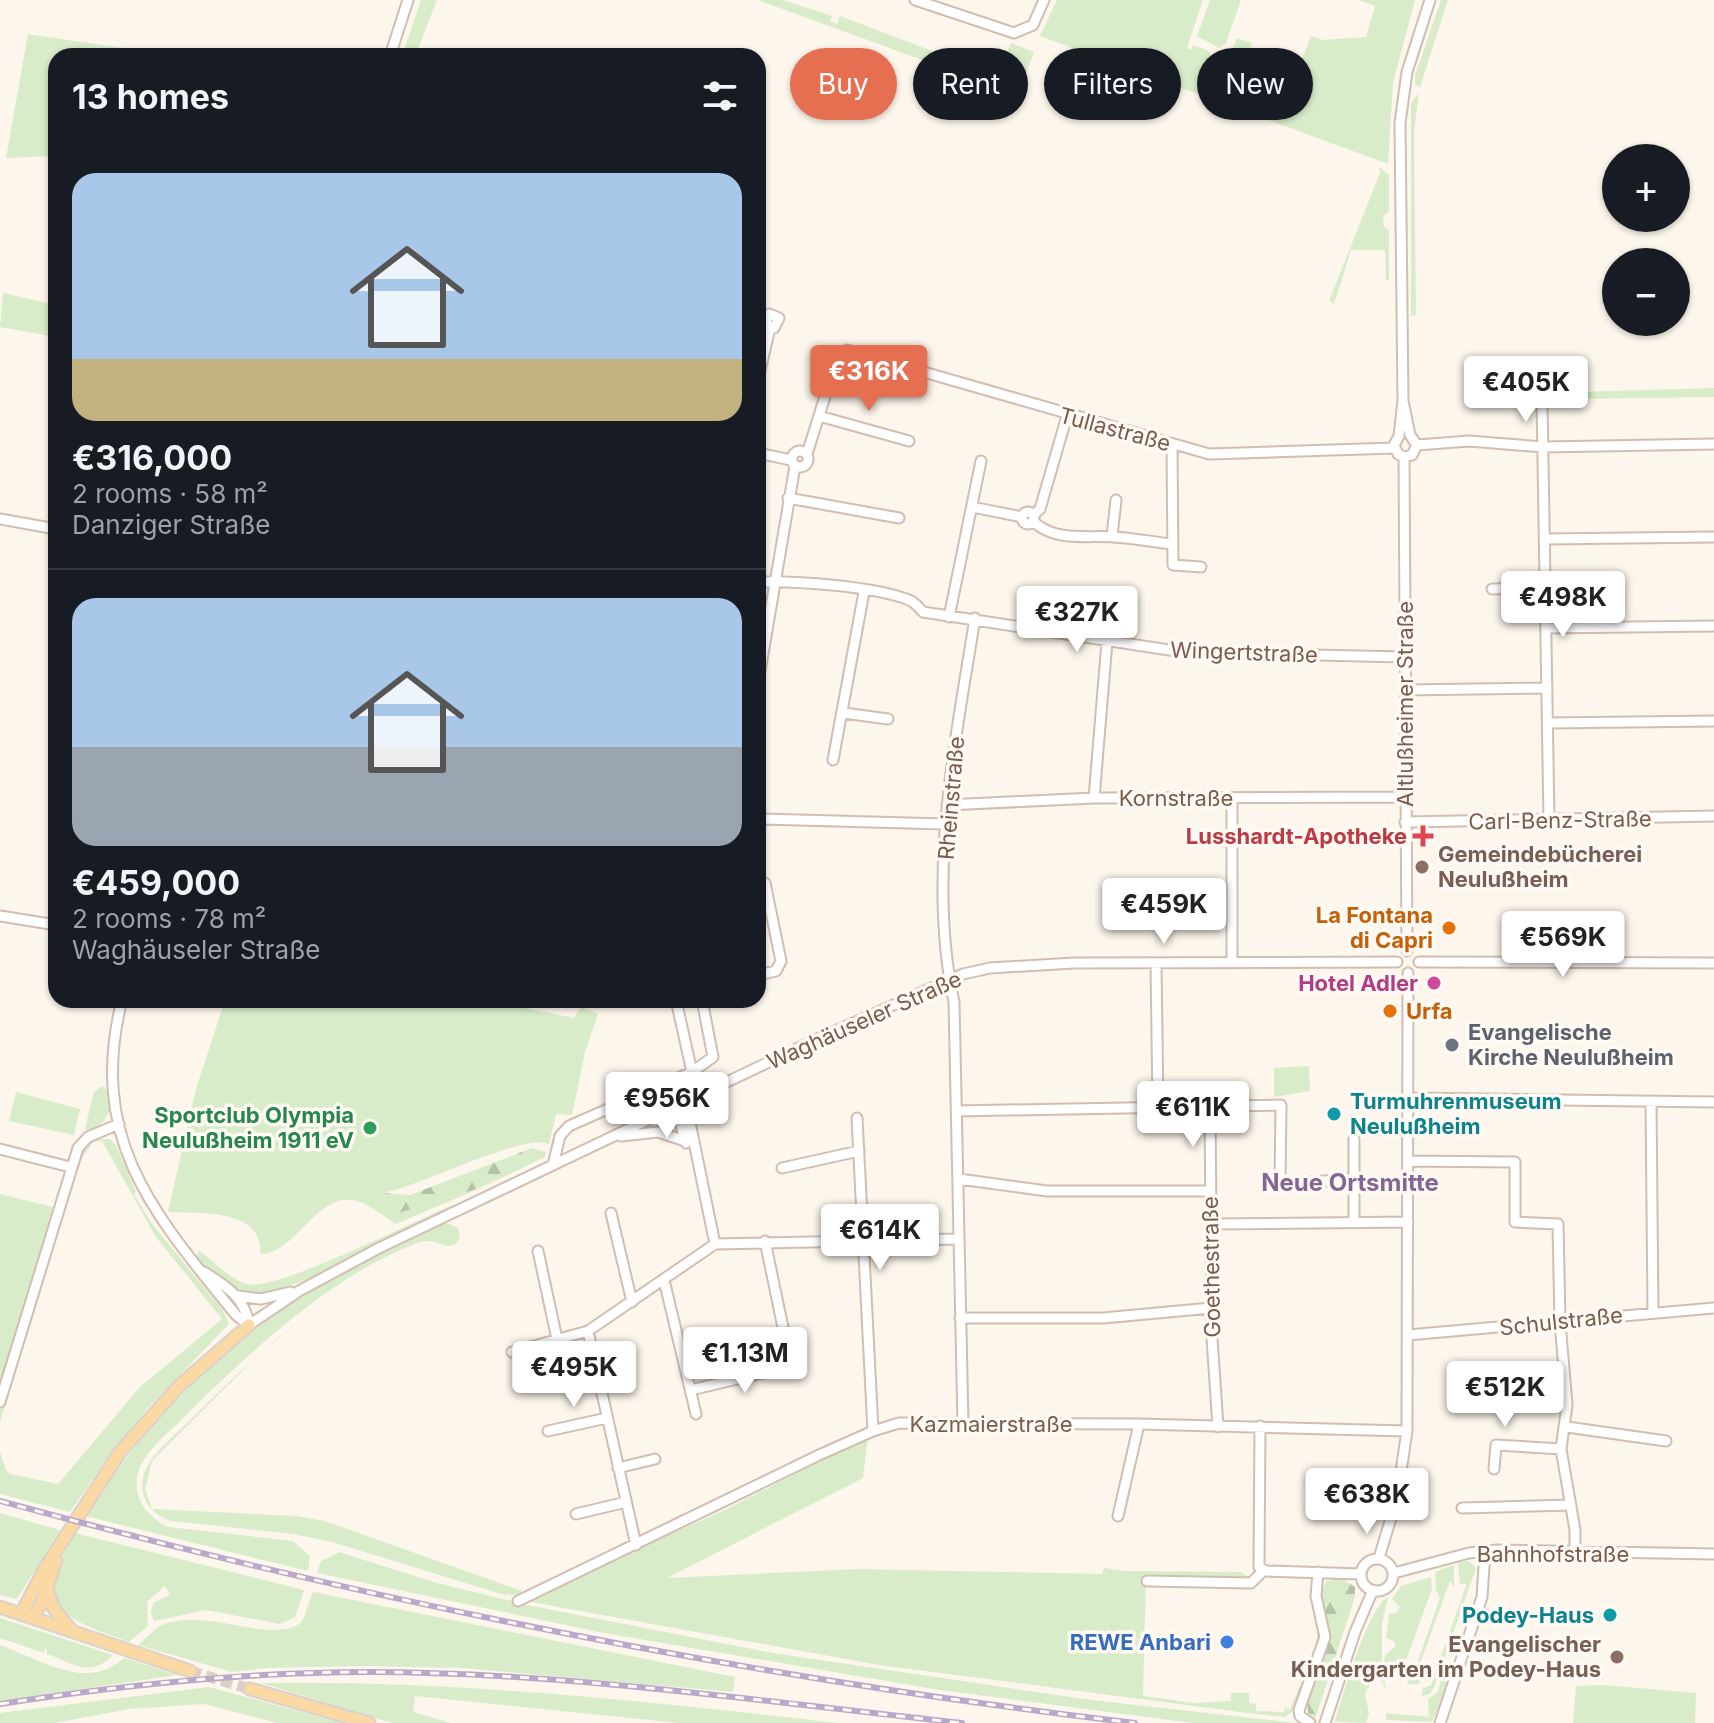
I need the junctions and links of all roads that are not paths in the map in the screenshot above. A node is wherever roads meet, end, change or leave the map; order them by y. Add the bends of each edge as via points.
1 (408, 0) edge
2 (915, 0) edge
3 (1044, 0) edge
4 (1430, 0) edge
5 (393, 48) edge
6 (1403, 401) junction
7 (1542, 401) dead end
8 (819, 416) junction
9 (1067, 416) junction
10 (1410, 435) junction
11 (1399, 436) junction
12 (909, 441) dead end
13 (1172, 444) junction
14 (1714, 444) edge
15 (1417, 445) junction
16 (1543, 447) junction
17 (1394, 448) junction
18 (766, 455) edge
19 (1404, 457) junction
20 (981, 461) dead end
21 (793, 463) junction
22 (788, 498) junction
23 (1116, 500) dead end
24 (972, 507) junction
25 (899, 518) dead end
26 (1033, 518) junction
27 (0, 519) edge
28 (48, 528) edge
29 (1112, 536) junction
30 (1714, 537) edge
31 (1545, 539) junction
32 (1172, 544) junction
33 (1201, 567) dead end
34 (766, 581) edge
35 (773, 581) junction
36 (1546, 588) junction
37 (1492, 589) dead end
38 (864, 592) junction
39 (949, 617) junction
40 (975, 618) junction
41 (1714, 626) edge
42 (1547, 628) junction
43 (766, 629) edge
44 (1107, 642) junction
45 (1405, 657) junction
46 (1547, 688) junction
47 (1405, 690) junction
48 (844, 713) junction
49 (888, 719) dead end
50 (1714, 721) edge
51 (1548, 723) junction
52 (833, 760) dead end
53 (1405, 797) junction
54 (1094, 798) junction
55 (1232, 798) junction
56 (947, 805) junction
57 (1714, 816) edge
58 (766, 819) edge
59 (1549, 820) junction
60 (1405, 822) junction
61 (945, 824) junction
62 (766, 888) edge
63 (0, 916) edge
64 (48, 924) edge
65 (1407, 951) junction
66 (1397, 962) junction
67 (1419, 962) junction
68 (1156, 963) junction
69 (1232, 963) junction
70 (1714, 963) edge
71 (766, 973) edge
72 (1408, 973) junction
73 (949, 979) junction
74 (121, 1008) edge
75 (678, 1008) edge
76 (704, 1008) edge
77 (692, 1072) junction
78 (1407, 1098) junction
79 (1651, 1101) junction
80 (1714, 1102) edge
81 (686, 1103) junction
82 (1158, 1107) junction
83 (1210, 1107) junction
84 (676, 1108) junction
85 (957, 1111) junction
86 (857, 1118) dead end
87 (119, 1124) junction
88 (614, 1137) junction
89 (1354, 1139) dead end
90 (685, 1141) junction
91 (0, 1149) edge
92 (859, 1151) junction
93 (695, 1156) junction
94 (1408, 1161) junction
95 (553, 1165) junction
96 (70, 1167) junction
97 (782, 1168) dead end
98 (959, 1179) junction
99 (1354, 1179) junction
100 (1210, 1191) junction
101 (611, 1213) dead end
102 (1408, 1222) junction
103 (1354, 1223) junction
104 (1211, 1224) junction
105 (959, 1239) junction
106 (862, 1240) junction
107 (765, 1241) junction
108 (715, 1244) junction
109 (538, 1251) dead end
110 (198, 1268) junction
111 (664, 1280) junction
112 (299, 1291) junction
113 (238, 1296) junction
114 (632, 1302) junction
115 (1211, 1308) junction
116 (1714, 1308) edge
117 (1653, 1312) junction
118 (960, 1318) junction
119 (1560, 1322) junction
120 (249, 1325) junction
121 (588, 1331) junction
122 (1408, 1335) junction
123 (557, 1339) junction
124 (512, 1352) dead end
125 (691, 1390) junction
126 (0, 1402) edge
127 (696, 1414) dead end
128 (607, 1418) junction
129 (963, 1424) junction
130 (1139, 1424) junction
131 (1260, 1426) junction
132 (1218, 1427) junction
133 (1567, 1427) junction
134 (548, 1431) dead end
135 (873, 1431) junction
136 (1407, 1431) junction
137 (1666, 1441) dead end
138 (1561, 1449) junction
139 (655, 1459) dead end
140 (618, 1468) junction
141 (1494, 1469) dead end
142 (626, 1502) junction
143 (1571, 1505) junction
144 (1462, 1508) dead end
145 (576, 1514) dead end
146 (1118, 1516) dead end
147 (636, 1545) junction
148 (60, 1546) junction
149 (1714, 1547) edge
150 (1485, 1551) junction
151 (1575, 1553) junction
152 (1714, 1554) edge
153 (1379, 1558) junction
154 (1261, 1569) junction
155 (1318, 1572) junction
156 (1394, 1573) junction
157 (1361, 1574) junction
158 (1147, 1581) dead end
159 (47, 1588) junction
160 (1371, 1595) junction
161 (518, 1601) dead end
162 (0, 1607) edge
163 (26, 1616) junction
164 (73, 1632) junction
165 (190, 1671) tunnel mouth
166 (250, 1689) tunnel mouth
167 (369, 1723) edge
168 (1310, 1723) edge
169 (1325, 1723) edge
170 (1440, 1723) edge

1 - 5 street
2 - 3 street via 1014,33 1033,25
4 - 6 street via 1403,89
6 - 10 street
6 - 11 street
7 - 16 street
8 - 9 street, Tullastraße via 843,351
8 - 12 street
8 - 21 street via 807,454 797,451
9 - 13 street, Tullastraße
9 - 26 street
10 - 11 street
10 - 15 street
11 - 17 street
13 - 17 street, Tullastraße via 1217,455
13 - 32 street
14 - 16 street
15 - 16 street via 1480,441
15 - 19 street
16 - 31 street
17 - 19 street
18 - 21 street
19 - 45 street, Altlußheimer Straße
20 - 24 street
21 - 22 street
22 - 25 street
22 - 35 street
23 - 29 street
24 - 26 street via 1022,517 1027,512
24 - 39 street
26 - 29 street via 1041,529 1074,537
27 - 28 street
29 - 32 street
30 - 31 street
31 - 36 street
32 - 33 street via 1173,565
34 - 35 street, Wingertstraße
35 - 38 street, Wingertstraße
35 - 43 street
36 - 37 street
36 - 42 street
38 - 39 street, Wingertstraße via 910,600 923,612
38 - 48 street
39 - 40 street, Wingertstraße
40 - 44 street, Wingertstraße
40 - 56 street, Rheinstraße
41 - 42 street
42 - 46 street
44 - 45 street, Wingertstraße via 1182,652
44 - 54 street
45 - 47 street, Altlußheimer Straße
46 - 47 street
46 - 51 street
47 - 53 street, Altlußheimer Straße
48 - 49 street
48 - 52 street
50 - 51 street
51 - 59 street
53 - 55 street, Kornstraße
53 - 60 street, Altlußheimer Straße
54 - 55 street, Kornstraße
54 - 56 street, Kornstraße
55 - 69 street
56 - 61 street, Rheinstraße
57 - 59 street, Carl-Benz-Straße
58 - 61 street
59 - 60 street, Carl-Benz-Straße
60 - 65 street, Altlußheimer Straße
61 - 73 street, Rheinstraße via 944,960
62 - 71 street via 781,961 776,971
63 - 64 street
65 - 66 street
65 - 67 street
66 - 69 street, Waghäuseler Straße
66 - 72 street
67 - 70 street
67 - 72 street
68 - 69 street, Waghäuseler Straße
68 - 73 street, Waghäuseler Straße via 1010,967
68 - 82 street
72 - 78 street
73 - 81 street, Waghäuseler Straße
73 - 85 street, Rheinstraße
74 - 87 street via 113,1055
75 - 77 street
76 - 77 street via 713,1057
77 - 95 street via 569,1126 560,1136
78 - 79 street
78 - 94 street
79 - 80 street
79 - 117 street
81 - 84 street, Waghäuseler Straße
81 - 93 street
82 - 83 street
82 - 85 street
83 - 99 street via 1281,1105 1280,1184
83 - 100 street, Goethestraße
84 - 88 street, Waghäuseler Straße
84 - 90 street
85 - 98 street, Rheinstraße
86 - 92 street
87 - 96 street via 82,1142
87 - 110 street via 147,1199
88 - 90 street via 658,1132
88 - 95 street, Waghäuseler Straße
89 - 99 street
90 - 93 street
91 - 96 street
92 - 97 street
92 - 106 street
93 - 108 street
94 - 102 street
94 - 119 street via 1515,1162 1515,1222 1558,1224
95 - 112 street, Waghäuseler Straße
96 - 126 street
98 - 100 street via 1057,1192
98 - 105 street, Rheinstraße
99 - 103 street
100 - 104 street, Goethestraße
101 - 114 street
102 - 103 street
102 - 122 street
103 - 104 street
104 - 115 street, Goethestraße
105 - 106 street
105 - 118 street, Rheinstraße
106 - 107 street
106 - 135 street
107 - 108 street
107 - 125 street via 791,1366
108 - 111 street
109 - 123 street
110 - 113 street
110 - 120 street
111 - 114 street
111 - 125 street
112 - 113 street via 261,1299
112 - 120 street, Waghäuseler Straße
113 - 120 street
114 - 121 street
115 - 118 street via 1103,1318
115 - 132 street, Goethestraße
116 - 117 street, Schulstraße
117 - 119 street, Schulstraße
118 - 129 street, Rheinstraße
119 - 122 street, Schulstraße
119 - 133 street
120 - 148 main road via 179,1386 139,1430
121 - 123 street
121 - 128 street
122 - 136 street
123 - 124 street
125 - 127 street
128 - 134 street
128 - 140 street
129 - 130 street, Kazmaierstraße
129 - 135 street, Kazmaierstraße via 899,1423
130 - 132 street, Kazmaierstraße
130 - 146 street
131 - 132 street, Kazmaierstraße
131 - 136 street, Kazmaierstraße
131 - 154 street
133 - 137 street
133 - 138 street
135 - 147 street, Kazmaierstraße
136 - 153 street via 1397,1498
138 - 141 street via 1496,1445
138 - 143 street
139 - 140 street
140 - 142 street
142 - 145 street
142 - 147 street
143 - 144 street
143 - 151 street
147 - 161 street, Kazmaierstraße
148 - 159 main road
148 - 163 main road
149 - 152 street
150 - 151 street, Bahnhofstraße
150 - 156 street, Bahnhofstraße
150 - 170 street via 1482,1597
151 - 152 street, Bahnhofstraße
153 - 156 street
153 - 157 street via 1367,1562
154 - 155 street
154 - 158 street via 1251,1583
155 - 157 street
155 - 168 street via 1316,1596 1325,1637 1300,1705 1300,1716
156 - 160 street via 1386,1588
157 - 160 street
159 - 163 main road
159 - 164 main road via 51,1604
160 - 169 street
162 - 163 main road
163 - 164 main road
164 - 165 main road
166 - 167 main road

